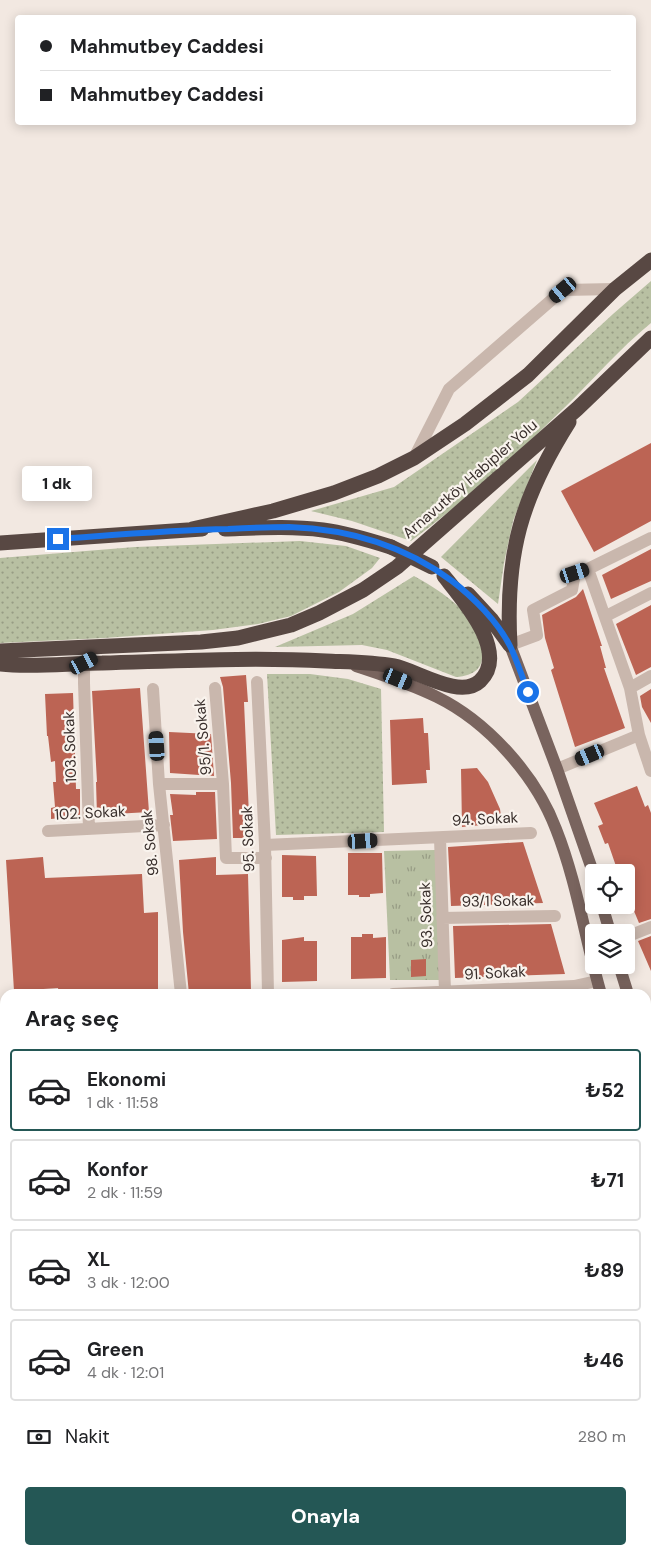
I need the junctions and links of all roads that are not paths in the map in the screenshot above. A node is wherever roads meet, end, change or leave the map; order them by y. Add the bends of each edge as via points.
1 (651, 260) edge
2 (615, 289) junction
3 (651, 338) edge
4 (577, 409) junction
5 (414, 458) junction
6 (192, 530) junction
7 (651, 538) edge
8 (0, 543) edge
9 (588, 569) junction
10 (438, 571) junction
11 (651, 593) edge
12 (606, 616) junction
13 (510, 645) junction
14 (118, 646) junction
15 (0, 651) edge
16 (344, 662) junction
17 (84, 663) junction
18 (3, 666) edge
19 (651, 676) edge
20 (257, 682) dead end
21 (215, 688) dead end
22 (630, 688) junction
23 (153, 689) dead end
24 (639, 734) junction
25 (650, 767) edge
26 (557, 769) junction
27 (160, 784) junction
28 (223, 784) junction
29 (164, 825) junction
30 (89, 829) junction
31 (48, 831) dead end
32 (532, 833) dead end
33 (440, 838) junction
34 (265, 845) junction
35 (266, 858) junction
36 (590, 864) edge
37 (555, 916) dead end
38 (442, 918) junction
39 (651, 927) edge
40 (635, 933) edge
41 (622, 974) edge
42 (597, 981) junction
43 (180, 989) edge
44 (268, 989) edge
45 (445, 989) edge
46 (525, 989) edge
47 (599, 989) edge
48 (627, 989) edge

1 - 2 highway
2 - 5 highway via 528,375 465,424
2 - 5 street via 563,290 449,389
3 - 4 highway, Arnavutköy Habipler Yolu
4 - 13 highway via 537,480 518,532 509,593
4 - 14 highway, Arnavutköy Habipler Yolu via 397,567 363,590 319,613 291,625 238,638
5 - 6 highway via 334,493
6 - 8 highway
6 - 10 highway, bridge via 288,527 324,530 391,547
7 - 9 street
9 - 12 street
9 - 13 street via 575,573 572,590 533,610 537,635
10 - 13 highway via 479,605
10 - 16 highway via 471,610 483,632 489,662 480,681 461,688 395,666
11 - 12 street
12 - 22 street
13 - 26 main road
14 - 15 highway, Arnavutköy Habipler Yolu
14 - 17 highway
16 - 17 highway via 226,659
16 - 42 main road via 398,679 438,697 470,717 506,751 532,783 557,830 579,902
17 - 18 highway
17 - 30 street, 103. Sokak
19 - 22 street
20 - 34 street, 95. Sokak
21 - 28 street, 95/1. Sokak
22 - 24 street
23 - 27 street, 98. Sokak
24 - 25 street
24 - 26 street
26 - 36 main road
27 - 28 street, 95/1. Sokak
27 - 29 street, 98. Sokak
28 - 35 street, 95/1. Sokak via 226,858
29 - 30 street, 102. Sokak
29 - 43 street, 98. Sokak
30 - 31 street, 102. Sokak
32 - 33 street, 94. Sokak
33 - 34 street, 94. Sokak
33 - 38 street, 93. Sokak
34 - 35 street, 95. Sokak
35 - 44 street, 95. Sokak
37 - 38 street, 93/1 Sokak
38 - 45 street, 93. Sokak
39 - 40 street
41 - 48 main road
42 - 46 street, 91. Sokak
42 - 47 main road

